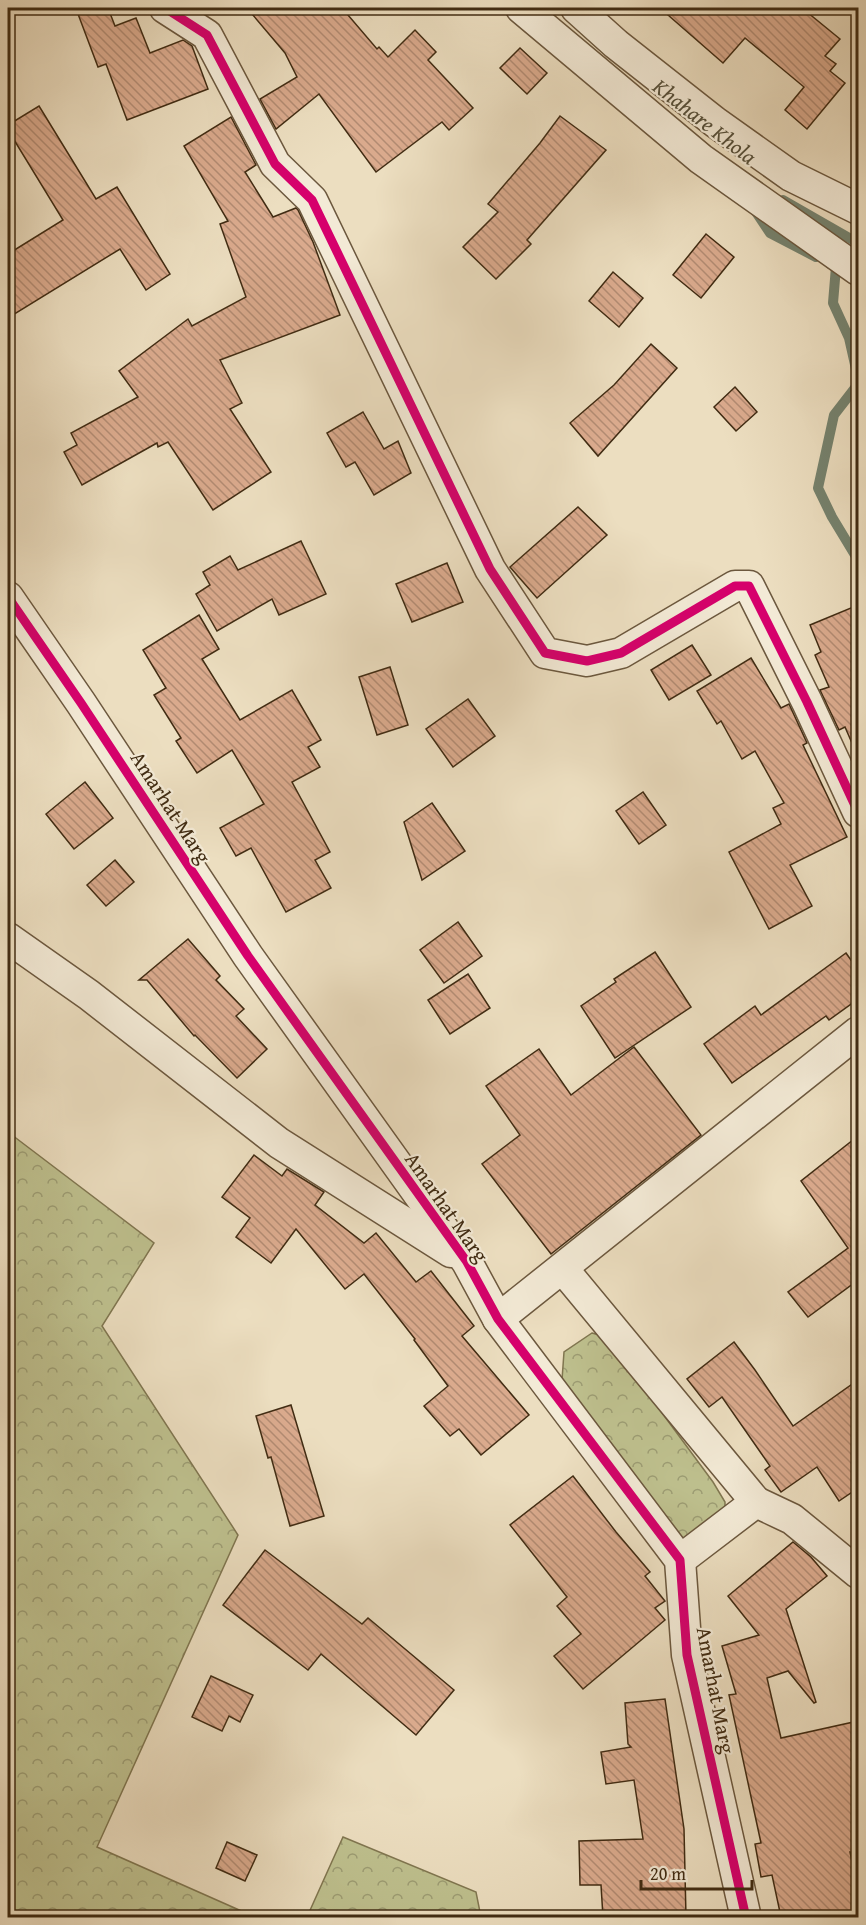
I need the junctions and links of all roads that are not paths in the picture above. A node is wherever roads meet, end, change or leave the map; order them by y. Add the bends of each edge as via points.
1 (165, 8) edge
2 (521, 8) edge
3 (576, 8) edge
4 (858, 209) edge
5 (858, 270) edge
6 (8, 597) edge
7 (858, 812) edge
8 (8, 938) edge
9 (858, 1032) edge
10 (466, 1262) junction
11 (563, 1269) junction
12 (498, 1319) junction
13 (756, 1502) junction
14 (680, 1560) junction
15 (858, 1573) edge
16 (746, 1917) edge

1 - 7 street via 207,35 275,164 312,200 490,569 545,653 587,661 621,653 735,586 749,586
2 - 5 street via 701,159
3 - 4 street via 715,122 792,176
6 - 10 street, Amarhat Marg via 248,956
8 - 10 street via 89,995 279,1143
9 - 11 street
10 - 12 street, Amarhat Marg
11 - 12 street
11 - 13 street
12 - 14 street, Amarhat Marg
13 - 14 street
13 - 15 street via 792,1519
14 - 16 street, Amarhat Marg via 687,1655

